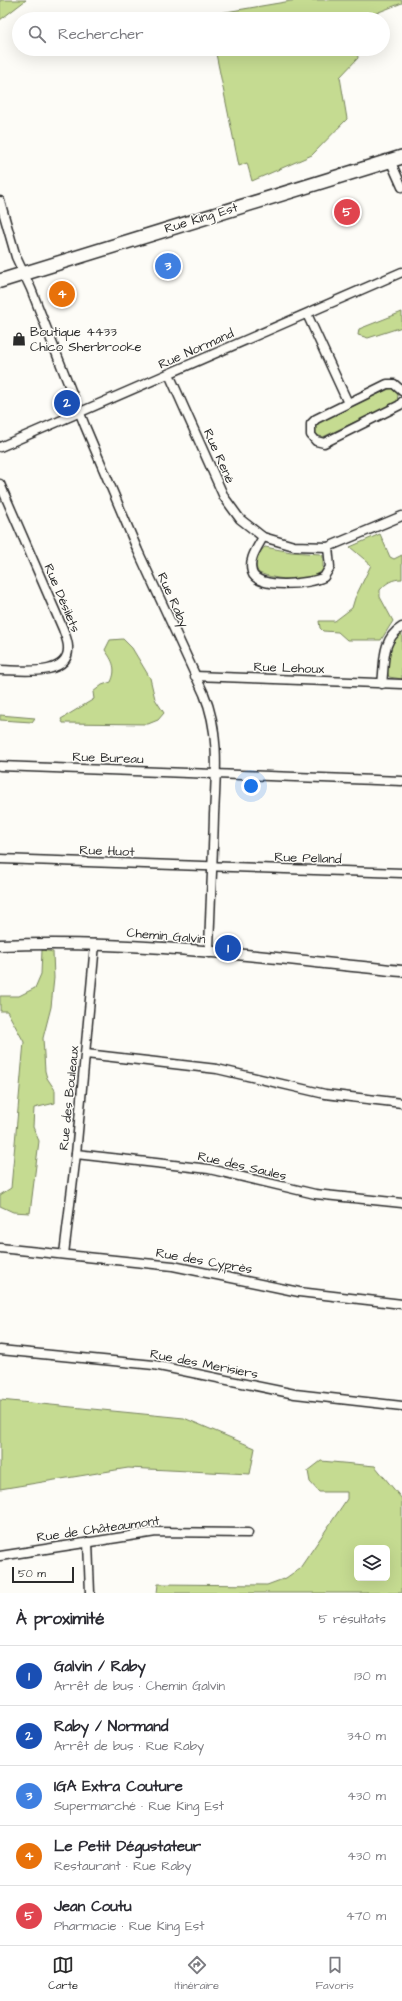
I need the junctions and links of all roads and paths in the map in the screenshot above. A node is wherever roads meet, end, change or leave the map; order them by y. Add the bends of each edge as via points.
1 (396, 158) edge
2 (402, 187) edge
3 (0, 201) edge
4 (402, 272) edge
5 (23, 274) junction
6 (0, 281) edge
7 (307, 314) junction
8 (169, 374) junction
9 (402, 391) edge
10 (402, 402) edge
11 (348, 403) junction
12 (80, 414) junction
13 (0, 447) edge
14 (0, 484) edge
15 (402, 516) edge
16 (264, 537) junction
17 (328, 547) junction
18 (402, 627) edge
19 (0, 670) edge
20 (196, 676) junction
21 (382, 684) junction
22 (402, 684) edge
23 (0, 766) edge
24 (216, 774) junction
25 (402, 781) edge
26 (0, 859) edge
27 (212, 867) junction
28 (402, 873) edge
29 (95, 944) junction
30 (0, 945) edge
31 (209, 953) junction
32 (402, 971) edge
33 (86, 1054) junction
34 (402, 1103) edge
35 (76, 1154) junction
36 (402, 1204) edge
37 (0, 1248) edge
38 (64, 1254) junction
39 (402, 1304) edge
40 (0, 1350) edge
41 (402, 1406) edge
42 (248, 1533) dead end
43 (88, 1542) junction
44 (0, 1556) edge
45 (90, 1593) edge

1 - 2 street
1 - 5 main road, Rue King Est
3 - 5 street, Rue Raby
4 - 7 street, Rue Normand
5 - 6 main road, Rue King Est
5 - 12 street, Rue Raby
7 - 8 street, Rue Normand
7 - 11 street
8 - 12 street, Rue Normand
8 - 16 street, Rue René via 224,497 240,519
9 - 11 street via 394,384 387,384
10 - 11 street via 324,443 313,438 310,431 313,421
12 - 13 street, Rue Normand
12 - 20 street, Rue Raby via 138,551
14 - 19 street, Rue Désilets via 63,630 68,648 64,661 49,670
15 - 17 street, Rue René
16 - 17 street, Rue René via 294,546
16 - 17 street via 253,556 251,571 259,581 308,582 324,577 330,566
18 - 21 street via 388,640
20 - 21 street, Rue Lehoux
20 - 24 street, Rue Raby via 212,717 216,743
21 - 22 street, Rue Lehoux
23 - 24 street, Rue Bureau
24 - 25 street
24 - 27 street, Rue Raby
26 - 27 street, Rue Huot
27 - 28 street, Rue Pelland
27 - 31 street, Rue Raby
29 - 30 street, Chemin Galvin
29 - 31 street, Chemin Galvin
29 - 33 street, Rue des Bouleaux
31 - 32 street, Chemin Galvin
33 - 34 street via 217,1069 325,1094
33 - 35 street, Rue des Bouleaux
35 - 36 street, Rue des Saules via 204,1168 315,1194
35 - 38 street, Rue des Bouleaux
37 - 38 street, Rue des Cyprès
38 - 39 street, Rue des Cyprès via 197,1270 299,1292
40 - 41 street, Rue des Merisiers via 154,1364 296,1394
42 - 43 street, Rue de Châteaumont via 156,1532
43 - 44 street, Rue de Châteaumont
43 - 45 street

